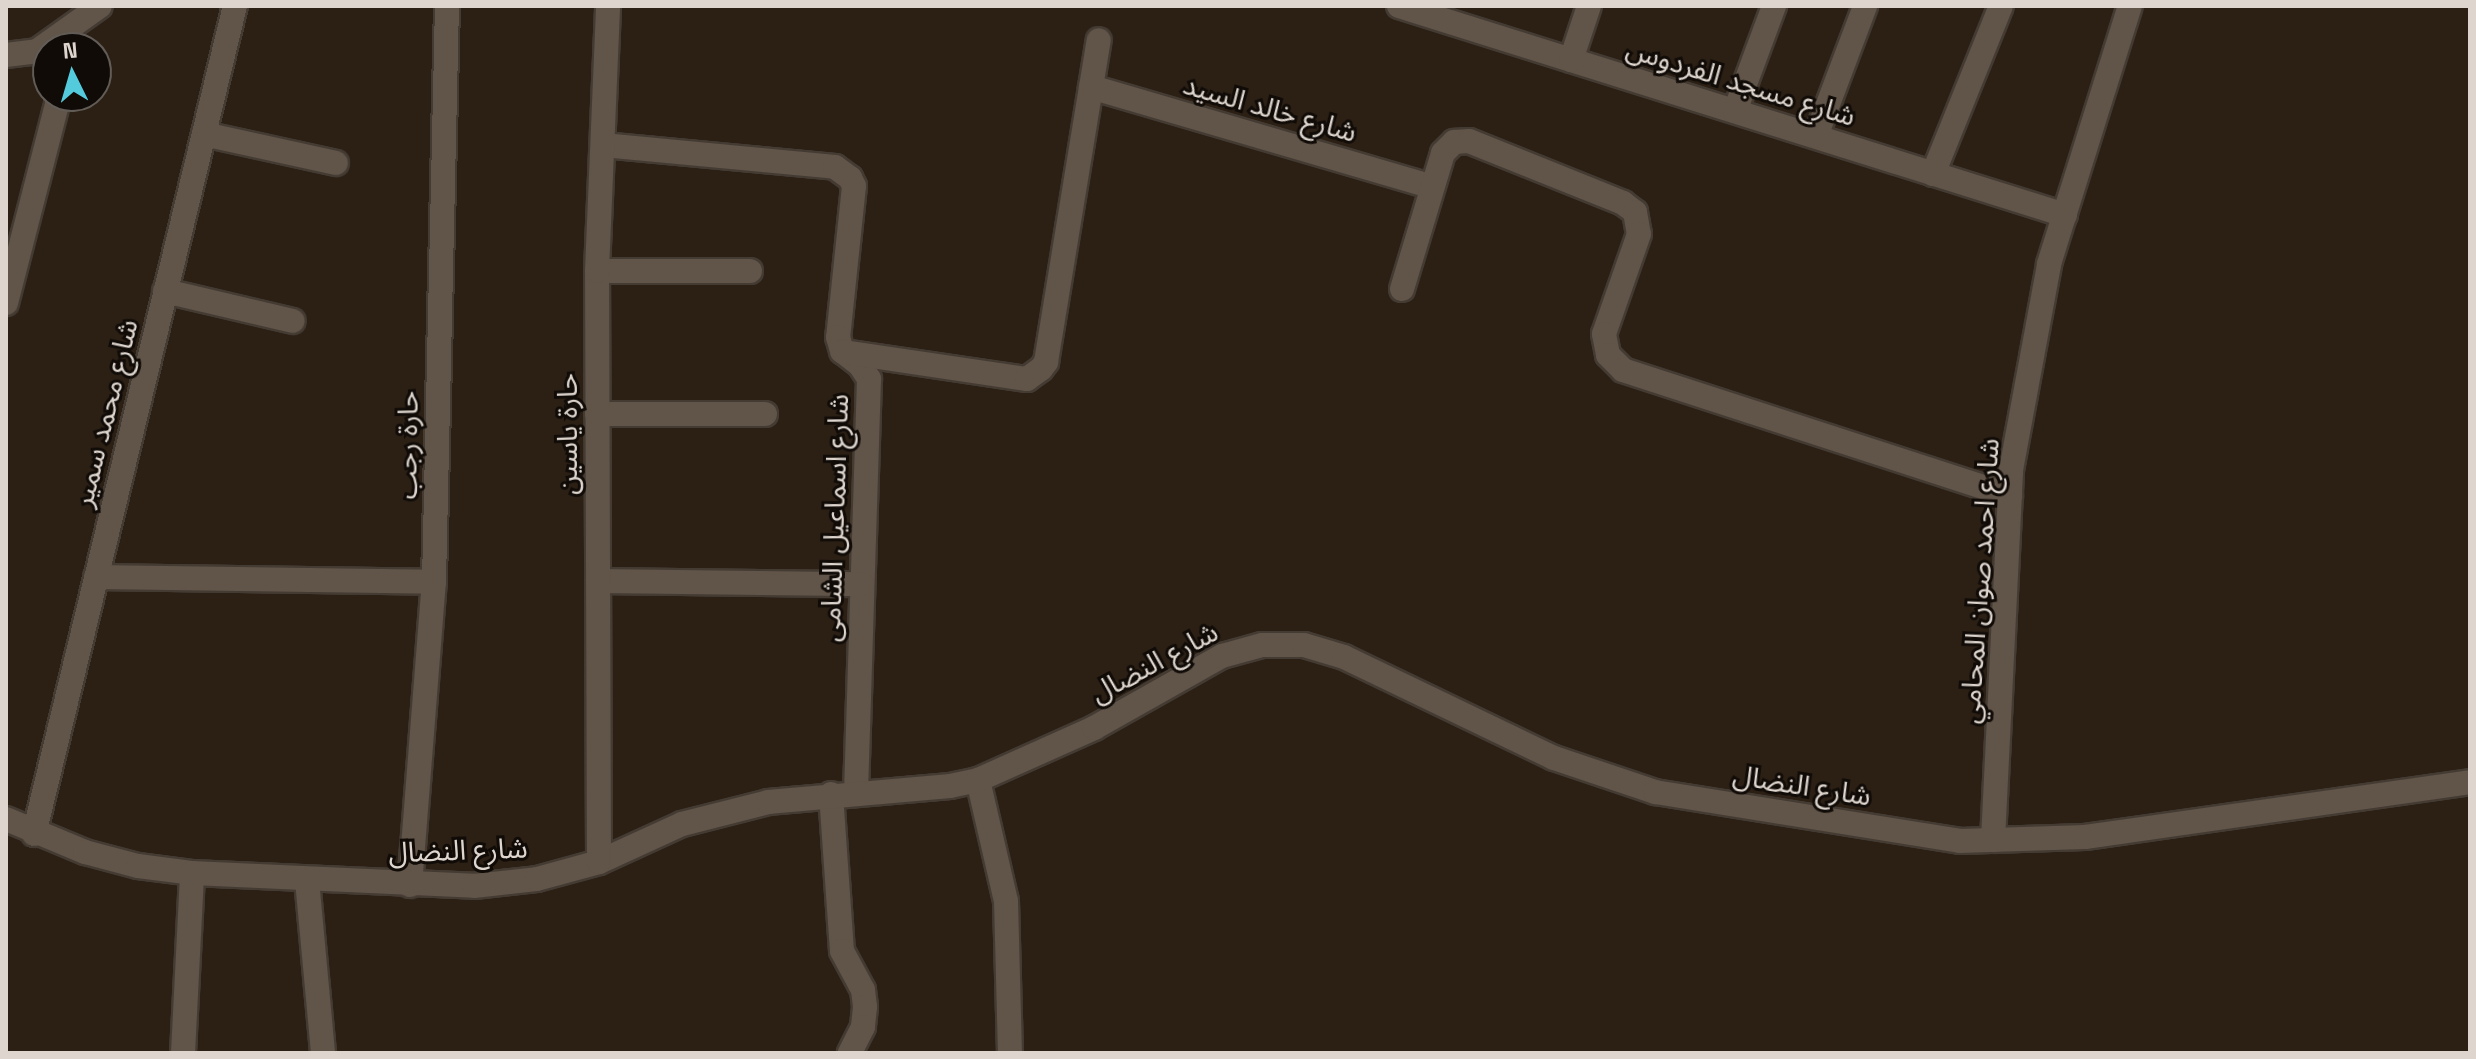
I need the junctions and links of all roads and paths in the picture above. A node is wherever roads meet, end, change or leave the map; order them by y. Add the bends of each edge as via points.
1 (100, 6) edge
2 (235, 6) edge
3 (447, 6) edge
4 (608, 6) edge
5 (1399, 6) edge
6 (1589, 6) edge
7 (1774, 6) edge
8 (1865, 6) edge
9 (2001, 6) edge
10 (2130, 6) edge
11 (75, 26) edge
12 (1099, 40) dead end
13 (6, 55) edge
14 (1571, 60) junction
15 (1091, 87) junction
16 (1735, 111) junction
17 (55, 112) edge
18 (204, 134) junction
19 (1816, 136) junction
20 (603, 145) junction
21 (336, 163) dead end
22 (1933, 174) junction
23 (1432, 187) junction
24 (2065, 215) junction
25 (597, 271) junction
26 (750, 271) dead end
27 (1402, 289) dead end
28 (165, 291) junction
29 (6, 303) edge
30 (293, 321) dead end
31 (842, 351) junction
32 (597, 414) junction
33 (765, 414) dead end
34 (2010, 496) junction
35 (96, 577) junction
36 (598, 581) junction
37 (434, 582) junction
38 (862, 584) junction
39 (978, 780) junction
40 (2470, 782) edge
41 (856, 791) junction
42 (831, 794) junction
43 (6, 819) edge
44 (34, 834) junction
45 (1993, 840) junction
46 (599, 862) junction
47 (192, 873) junction
48 (307, 880) junction
49 (410, 885) junction
50 (183, 1053) edge
51 (323, 1053) edge
52 (850, 1053) edge
53 (1010, 1053) edge

1 - 11 street
2 - 18 street, شارع محمد سمير
3 - 37 street, حارة رجب
4 - 20 street, حارة ياسين
5 - 14 street, شارع مسجد الفردوس
6 - 14 street
7 - 16 street
8 - 19 street
9 - 22 street
10 - 24 street, شارع احمد صوان المحامي
11 - 13 street via 37,51
12 - 15 street
14 - 16 street, شارع مسجد الفردوس
15 - 23 street, شارع خالد السيد
15 - 31 street via 1041,369 1027,379
16 - 19 street, شارع مسجد الفردوس
17 - 29 street
18 - 21 street
18 - 28 street, شارع محمد سمير
19 - 22 street, شارع مسجد الفردوس
20 - 25 street, حارة ياسين
20 - 31 street via 843,171 855,196 838,337
22 - 24 street, شارع مسجد الفردوس
23 - 27 street
23 - 34 street via 1443,153 1454,142 1469,141 1630,206 1639,219 1639,234 1604,334 1614,364
24 - 34 street, شارع احمد صوان المحامي via 2049,264
25 - 26 street
25 - 32 street, حارة ياسين
28 - 30 street
28 - 35 street, شارع محمد سمير
31 - 38 street, شارع اسماعيل الشامى via 869,379
32 - 33 street
32 - 36 street, حارة ياسين
34 - 45 street, شارع احمد صوان المحامي
35 - 37 street
35 - 44 street, شارع محمد سمير
36 - 38 street
36 - 46 street, حارة ياسين
37 - 49 street, حارة رجب
38 - 41 street, شارع اسماعيل الشامى
39 - 41 street, شارع النضال
39 - 45 street, شارع النضال via 1094,728 1222,656 1262,645 1304,645 1344,657 1554,758 1655,792 1960,841
39 - 53 street via 1006,901
40 - 45 street, شارع النضال via 2085,837
41 - 42 street, شارع النضال
42 - 46 street, شارع النضال via 768,802 682,824
42 - 52 street via 842,951 863,990 865,1007 863,1027
43 - 44 street, شارع النضال
44 - 47 street, شارع النضال via 138,866
46 - 49 street, شارع النضال via 537,879 474,886
47 - 48 street, شارع النضال
47 - 50 street
48 - 49 street, شارع النضال
48 - 51 street

